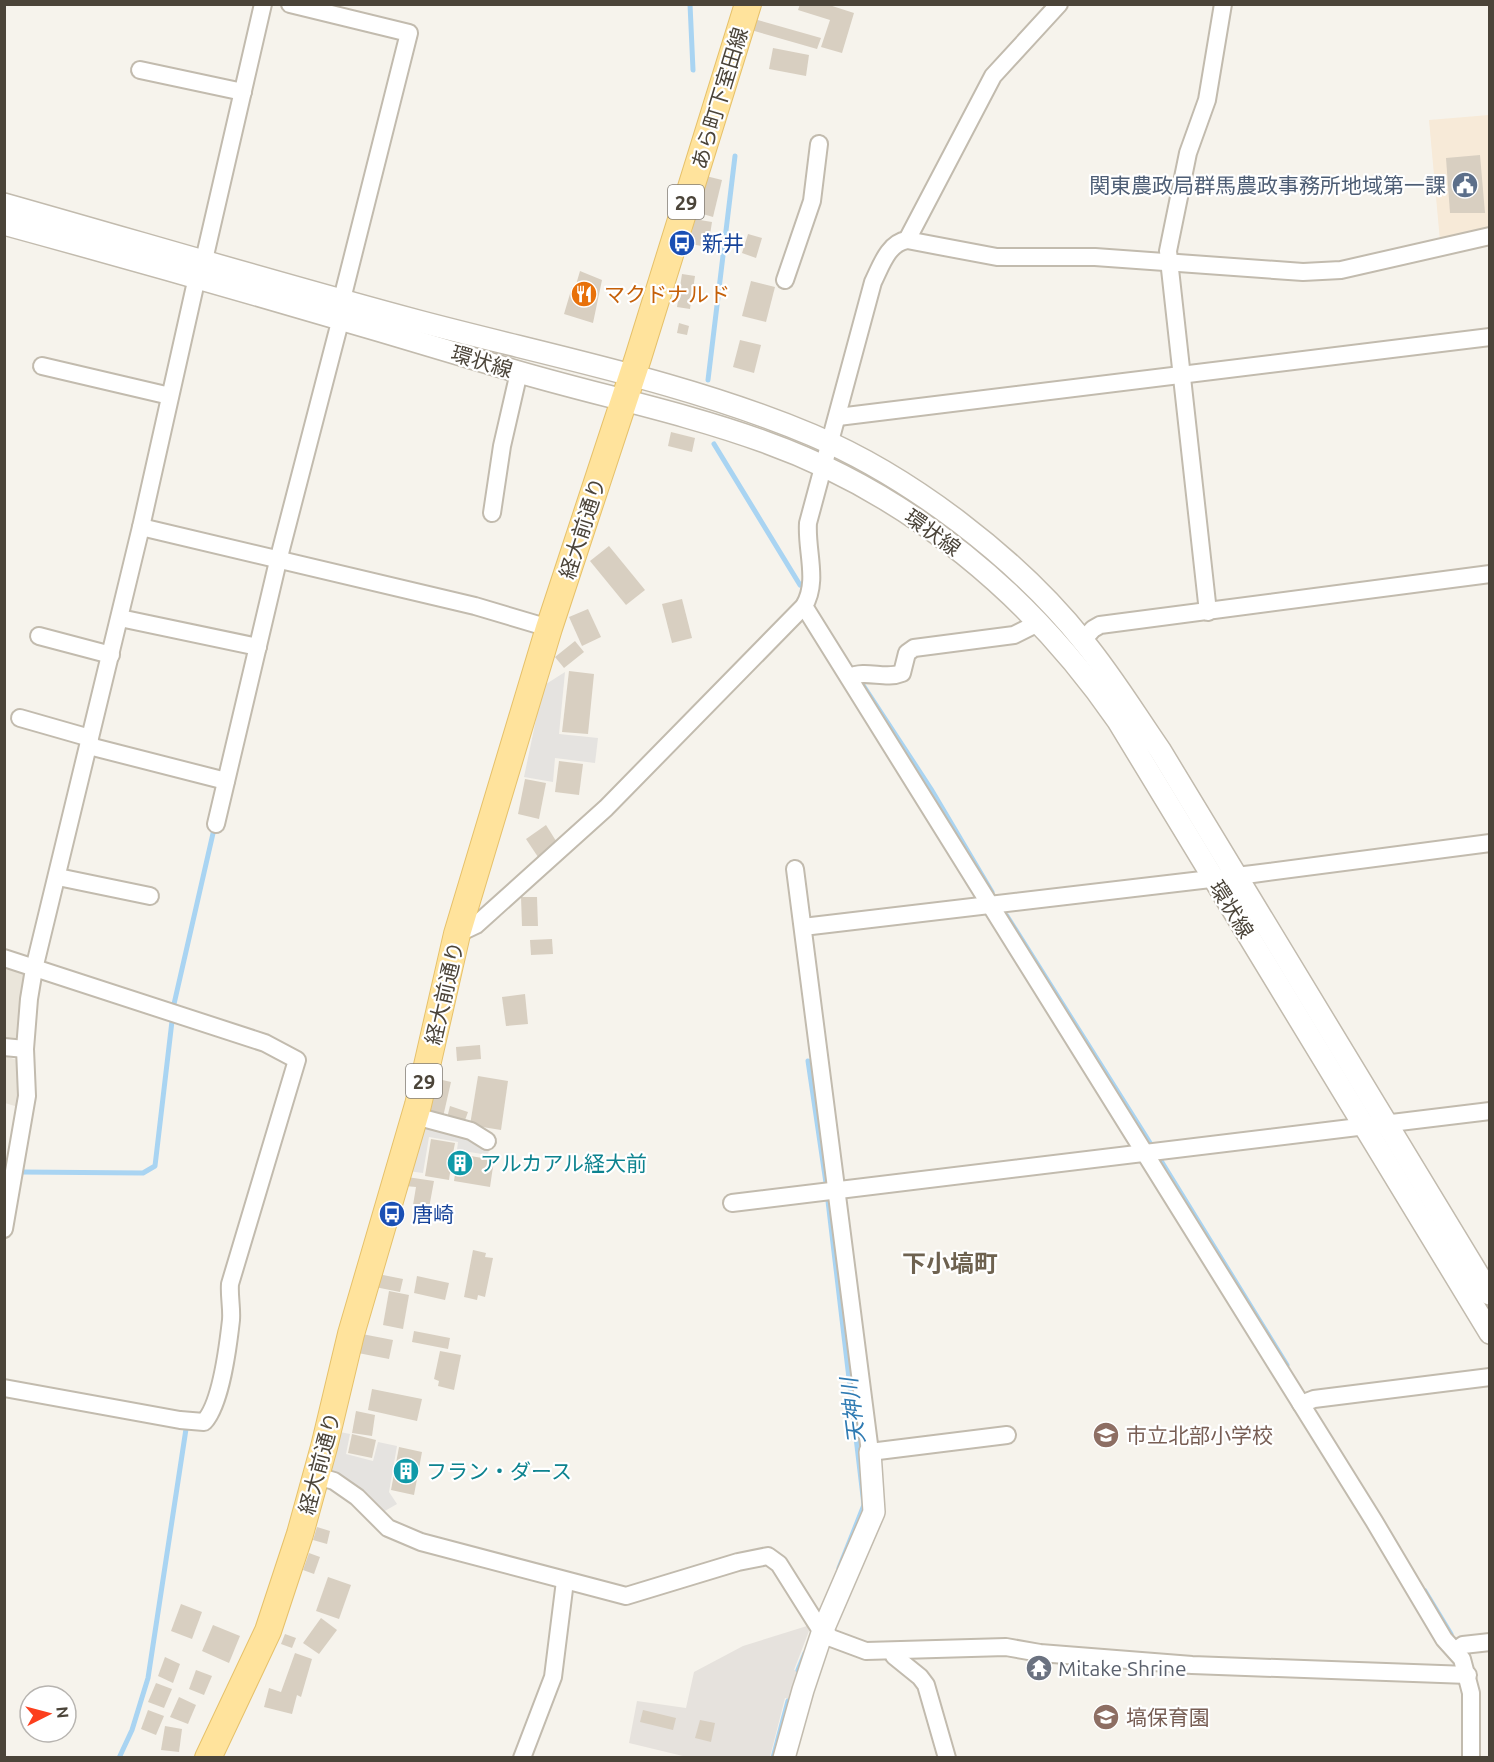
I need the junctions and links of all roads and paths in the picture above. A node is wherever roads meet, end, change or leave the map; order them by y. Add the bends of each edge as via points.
1 (263, 4) edge
2 (290, 4) edge
3 (748, 4) edge
4 (1059, 4) edge
5 (1223, 4) edge
6 (140, 69) dead end
7 (243, 92) junction
8 (819, 144) dead end
9 (4, 204) edge
10 (4, 224) edge
11 (1490, 236) edge
12 (906, 240) junction
13 (1169, 262) junction
14 (200, 269) junction
15 (785, 280) dead end
16 (341, 309) junction
17 (1490, 337) edge
18 (42, 366) dead end
19 (519, 372) junction
20 (1183, 375) junction
21 (628, 387) junction
22 (170, 396) junction
23 (838, 417) junction
24 (830, 443) junction
25 (823, 467) junction
26 (492, 513) dead end
27 (141, 527) junction
28 (278, 561) junction
29 (1490, 574) edge
30 (804, 606) junction
31 (1208, 612) junction
32 (120, 618) junction
33 (1040, 622) junction
34 (549, 628) junction
35 (39, 636) dead end
36 (1083, 640) junction
37 (258, 647) junction
38 (111, 655) junction
39 (849, 677) junction
40 (20, 718) dead end
41 (90, 742) junction
42 (226, 782) junction
43 (216, 824) dead end
44 (1490, 843) edge
45 (795, 869) dead end
46 (1235, 876) junction
47 (58, 877) junction
48 (1213, 878) junction
49 (150, 896) dead end
50 (990, 905) junction
51 (803, 927) junction
52 (457, 934) junction
53 (4, 958) edge
54 (34, 969) junction
55 (4, 1047) edge
56 (25, 1049) junction
57 (1490, 1111) edge
58 (415, 1116) junction
59 (1386, 1125) junction
60 (1365, 1127) junction
61 (488, 1141) dead end
62 (1145, 1154) junction
63 (837, 1191) junction
64 (732, 1203) dead end
65 (4, 1228) edge
66 (1490, 1294) edge
67 (1490, 1333) edge
68 (1490, 1377) edge
69 (4, 1388) edge
70 (1301, 1404) junction
71 (1006, 1435) dead end
72 (870, 1452) junction
73 (317, 1476) junction
74 (565, 1581) junction
75 (823, 1630) junction
76 (1490, 1642) edge
77 (1456, 1650) junction
78 (892, 1651) junction
79 (1468, 1675) junction
80 (208, 1758) edge
81 (522, 1758) edge
82 (784, 1758) edge
83 (946, 1758) edge
84 (1472, 1758) edge

1 - 7 street
2 - 16 street via 409,33
3 - 21 main road, あら町下室田線 / 29
4 - 12 street via 993,76
5 - 13 street via 1207,100 1188,153
6 - 7 street
7 - 14 street
8 - 15 street via 812,201
9 - 14 street, 環状線
10 - 14 street, 環状線
11 - 13 street via 1322,272
12 - 13 street via 997,257
12 - 23 street via 892,248 873,282
13 - 20 street
14 - 16 street, 環状線
14 - 22 street
16 - 19 street, 環状線
16 - 21 street, 環状線
16 - 28 street
17 - 20 street
18 - 22 street
19 - 21 street, 環状線
19 - 26 street
20 - 23 street
20 - 31 street
21 - 24 street, 環状線 via 735,407
21 - 25 street, 環状線
21 - 34 main road, 経大前通り / 29
22 - 27 street
23 - 24 street
24 - 25 street
24 - 36 street, 環状線 via 899,481 970,533 1007,563
25 - 30 street via 808,523 813,583
25 - 33 street, 環状線 via 888,501 928,528 989,574
27 - 28 street
27 - 32 street
28 - 34 street via 475,606
28 - 37 street
29 - 31 street
30 - 39 street
30 - 52 street via 606,808 476,926
31 - 36 street via 1100,625
32 - 37 street
32 - 38 street
33 - 39 street via 1014,635 914,648 908,653 902,673 896,675 860,672
33 - 48 street, 環状線 via 1118,721
34 - 52 main road, 経大前通り / 29
35 - 38 street
36 - 46 street, 環状線 via 1160,750
37 - 42 street
38 - 41 street
39 - 50 street
40 - 41 street
41 - 42 street
41 - 47 street
42 - 43 street
44 - 46 street
45 - 51 street
46 - 48 street
46 - 59 street, 環状線
47 - 49 street
47 - 54 street
48 - 50 street
48 - 60 street, 環状線
50 - 51 street
50 - 62 street
51 - 63 street
52 - 58 main road, 経大前通り / 29
53 - 54 street
54 - 56 street
54 - 69 street via 265,1043 297,1060 230,1284 231,1322 216,1403 204,1422
55 - 56 street
56 - 65 street via 27,1096
57 - 59 street
58 - 61 street via 471,1131
58 - 73 main road, 経大前通り / 29 via 351,1334
59 - 60 street
59 - 66 street, 環状線
60 - 62 street
60 - 67 street, 環状線
62 - 63 street
62 - 70 street
63 - 64 street
63 - 72 street
68 - 70 street via 1314,1399
70 - 77 street via 1444,1639
71 - 72 street
72 - 75 street via 874,1512
73 - 74 street via 334,1481 402,1535
73 - 80 main road, 経大前通り / 29 via 268,1631
74 - 75 street via 626,1596 768,1556 779,1564
74 - 81 street via 553,1677
75 - 78 street via 831,1638 866,1651
75 - 82 street
76 - 77 street
77 - 79 street
78 - 79 street via 1006,1647 1192,1665
78 - 83 street via 926,1685
79 - 84 street

